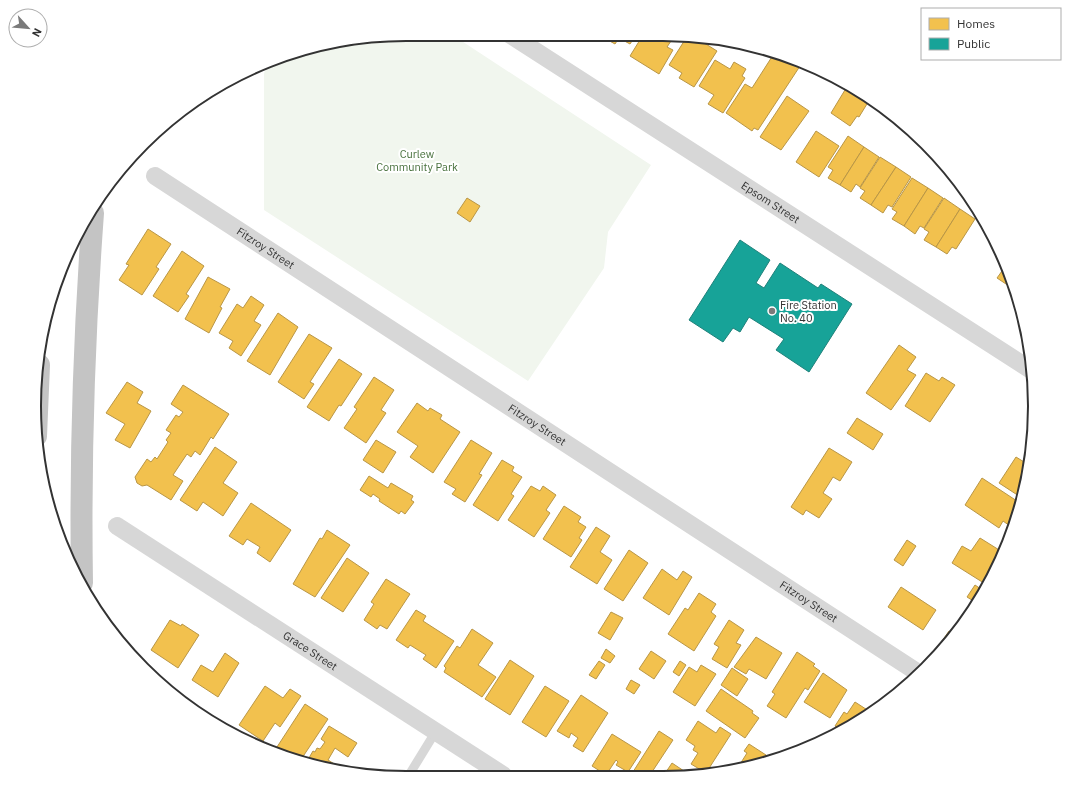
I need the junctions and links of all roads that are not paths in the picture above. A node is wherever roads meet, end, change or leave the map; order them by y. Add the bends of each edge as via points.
1 (520, 41) edge
2 (155, 176) dead end
3 (93, 219) edge
4 (1026, 367) edge
5 (117, 526) dead end
6 (82, 573) edge
7 (914, 670) edge
8 (436, 731) junction
9 (411, 771) edge
10 (497, 771) edge

1 - 4 street, Epsom Street
2 - 7 street, Fitzroy Street
3 - 6 highway via 81,427
5 - 8 street, Grace Street
8 - 9 lane
8 - 10 street, Grace Street

